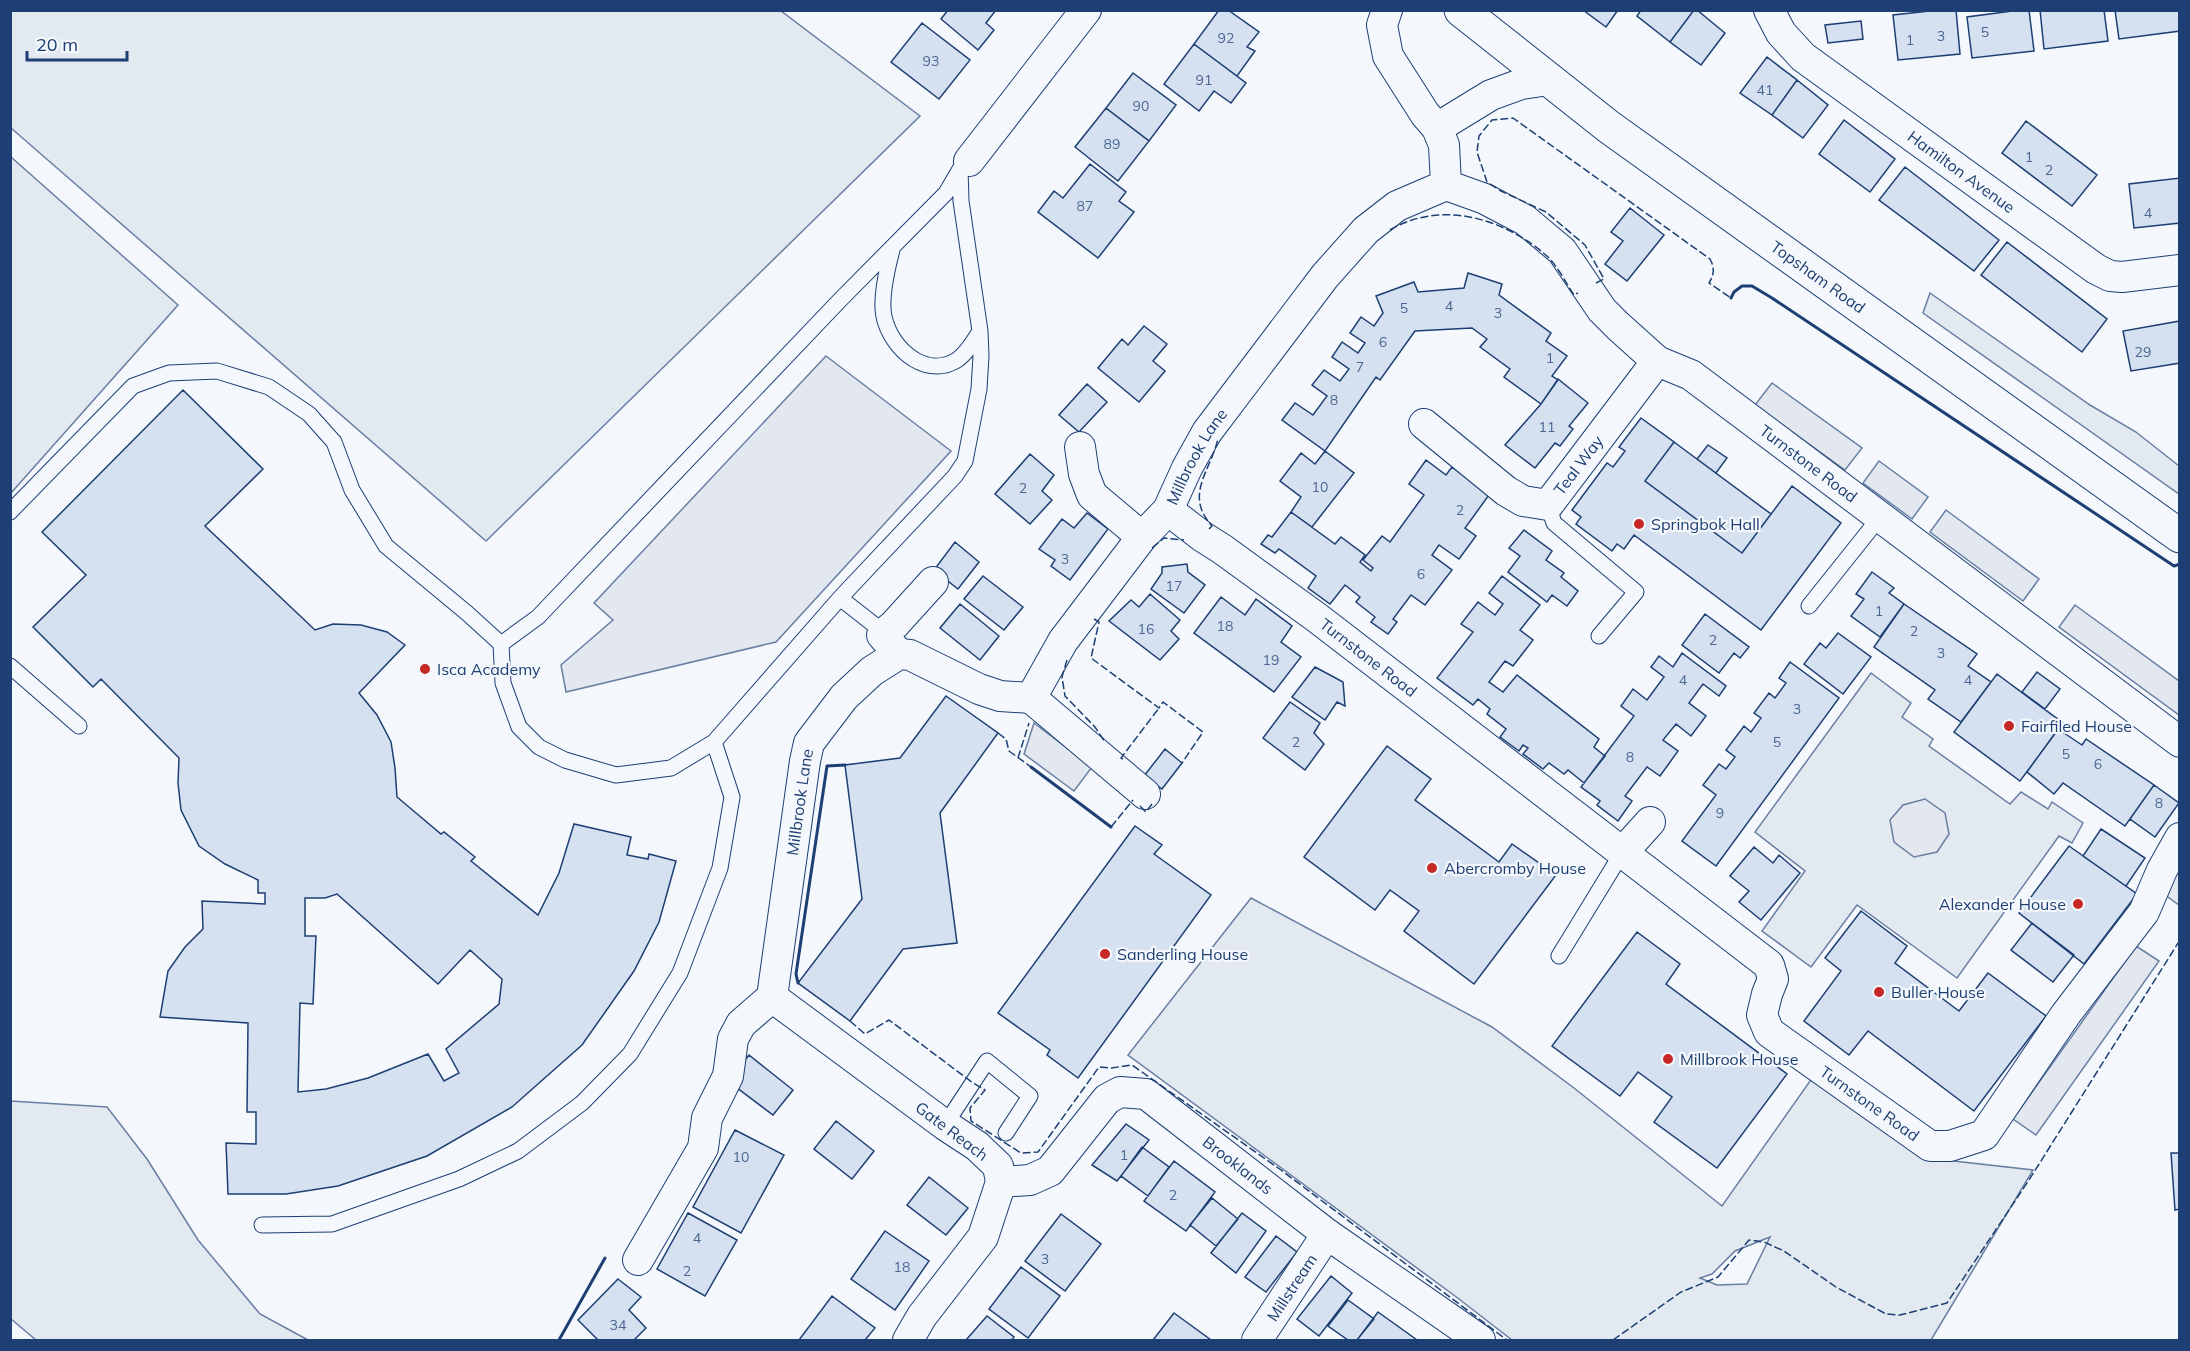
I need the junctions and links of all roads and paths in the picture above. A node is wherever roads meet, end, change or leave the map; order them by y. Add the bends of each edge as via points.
1 (1086, 10) edge
2 (1387, 10) edge
3 (1461, 10) edge
4 (1769, 10) edge
5 (1550, 80) junction
6 (1437, 128) junction
7 (964, 165) junction
8 (1446, 185) junction
9 (893, 246) junction
10 (2180, 270) edge
11 (980, 331) junction
12 (1657, 361) junction
13 (1424, 424) dead end
14 (1080, 447) dead end
15 (1548, 505) junction
16 (1168, 510) junction
17 (10, 512) edge
18 (1880, 517) junction
19 (2180, 536) edge
20 (1142, 537) junction
21 (933, 582) dead end
22 (840, 598) junction
23 (1809, 606) dead end
24 (1599, 636) dead end
25 (501, 644) junction
26 (891, 645) junction
27 (10, 666) edge
28 (1031, 698) junction
29 (79, 726) dead end
30 (714, 742) junction
31 (2180, 742) edge
32 (1145, 794) dead end
33 (1650, 822) dead end
34 (2180, 838) edge
35 (1622, 853) junction
36 (1559, 956) dead end
37 (772, 997) junction
38 (945, 1125) junction
39 (1006, 1133) dead end
40 (1002, 1182) junction
41 (262, 1225) dead end
42 (1327, 1234) junction
43 (638, 1260) dead end
44 (908, 1341) edge
45 (1257, 1341) edge
46 (1480, 1341) edge

1 - 7 street
2 - 6 street via 1382,25 1388,56
3 - 5 main road, Topsham Road
4 - 10 street, Hamilton Avenue via 1781,33 1803,57 2096,270 2122,277
5 - 6 street via 1521,84 1491,95
5 - 19 main road, Topsham Road
6 - 8 street via 1444,145
7 - 9 lane via 946,193
7 - 11 lane via 962,201
8 - 12 street, Turnstone Road via 1526,220 1562,251 1602,310
8 - 16 street, Millbrook Lane via 1397,206 1366,230 1332,268 1207,432
9 - 11 lane via 883,311 897,344 915,362 931,367 957,360
9 - 25 lane via 538,617
11 - 22 lane via 979,389 965,461
12 - 15 street, Teal Way
12 - 18 street, Turnstone Road via 1691,375
13 - 15 street, Teal Way via 1506,491 1523,501
14 - 20 street via 1092,495
15 - 24 lane via 1554,523 1636,592
16 - 20 street, Millbrook Lane
16 - 35 street, Turnstone Road via 1316,617
17 - 25 lane via 133,386 169,373 217,371 269,387 309,414 334,442 352,490 386,546
18 - 23 lane
18 - 31 street, Turnstone Road
20 - 28 street, Millbrook Lane via 1063,641
21 - 26 street, Millbrook Lane via 894,625
22 - 26 lane via 877,627
22 - 30 lane
25 - 30 lane via 503,683 519,727 539,747 565,760 616,775 670,768
26 - 28 street via 979,689 1000,696
26 - 37 street, Millbrook Lane via 809,743
27 - 29 lane
28 - 32 street
30 - 41 lane via 732,797 720,868 680,973 630,1054 582,1102 518,1151 459,1179 332,1224
33 - 35 street
34 - 35 street, Turnstone Road via 2144,912 2066,1014 1984,1135 1950,1146 1930,1146 1768,1032 1762,1015 1773,979 1769,965
35 - 36 lane
37 - 38 street, Gate Reach
37 - 43 street via 741,1024 733,1039 728,1076 707,1118 703,1148
38 - 39 lane via 987,1061 1030,1096
38 - 40 street, Gate Reach via 998,1166
40 - 42 street, Brooklands via 1030,1180 1050,1171 1107,1099 1120,1092 1146,1094
40 - 44 street via 983,1237 922,1316
42 - 45 street, Millstream
42 - 46 street, Brooklands

